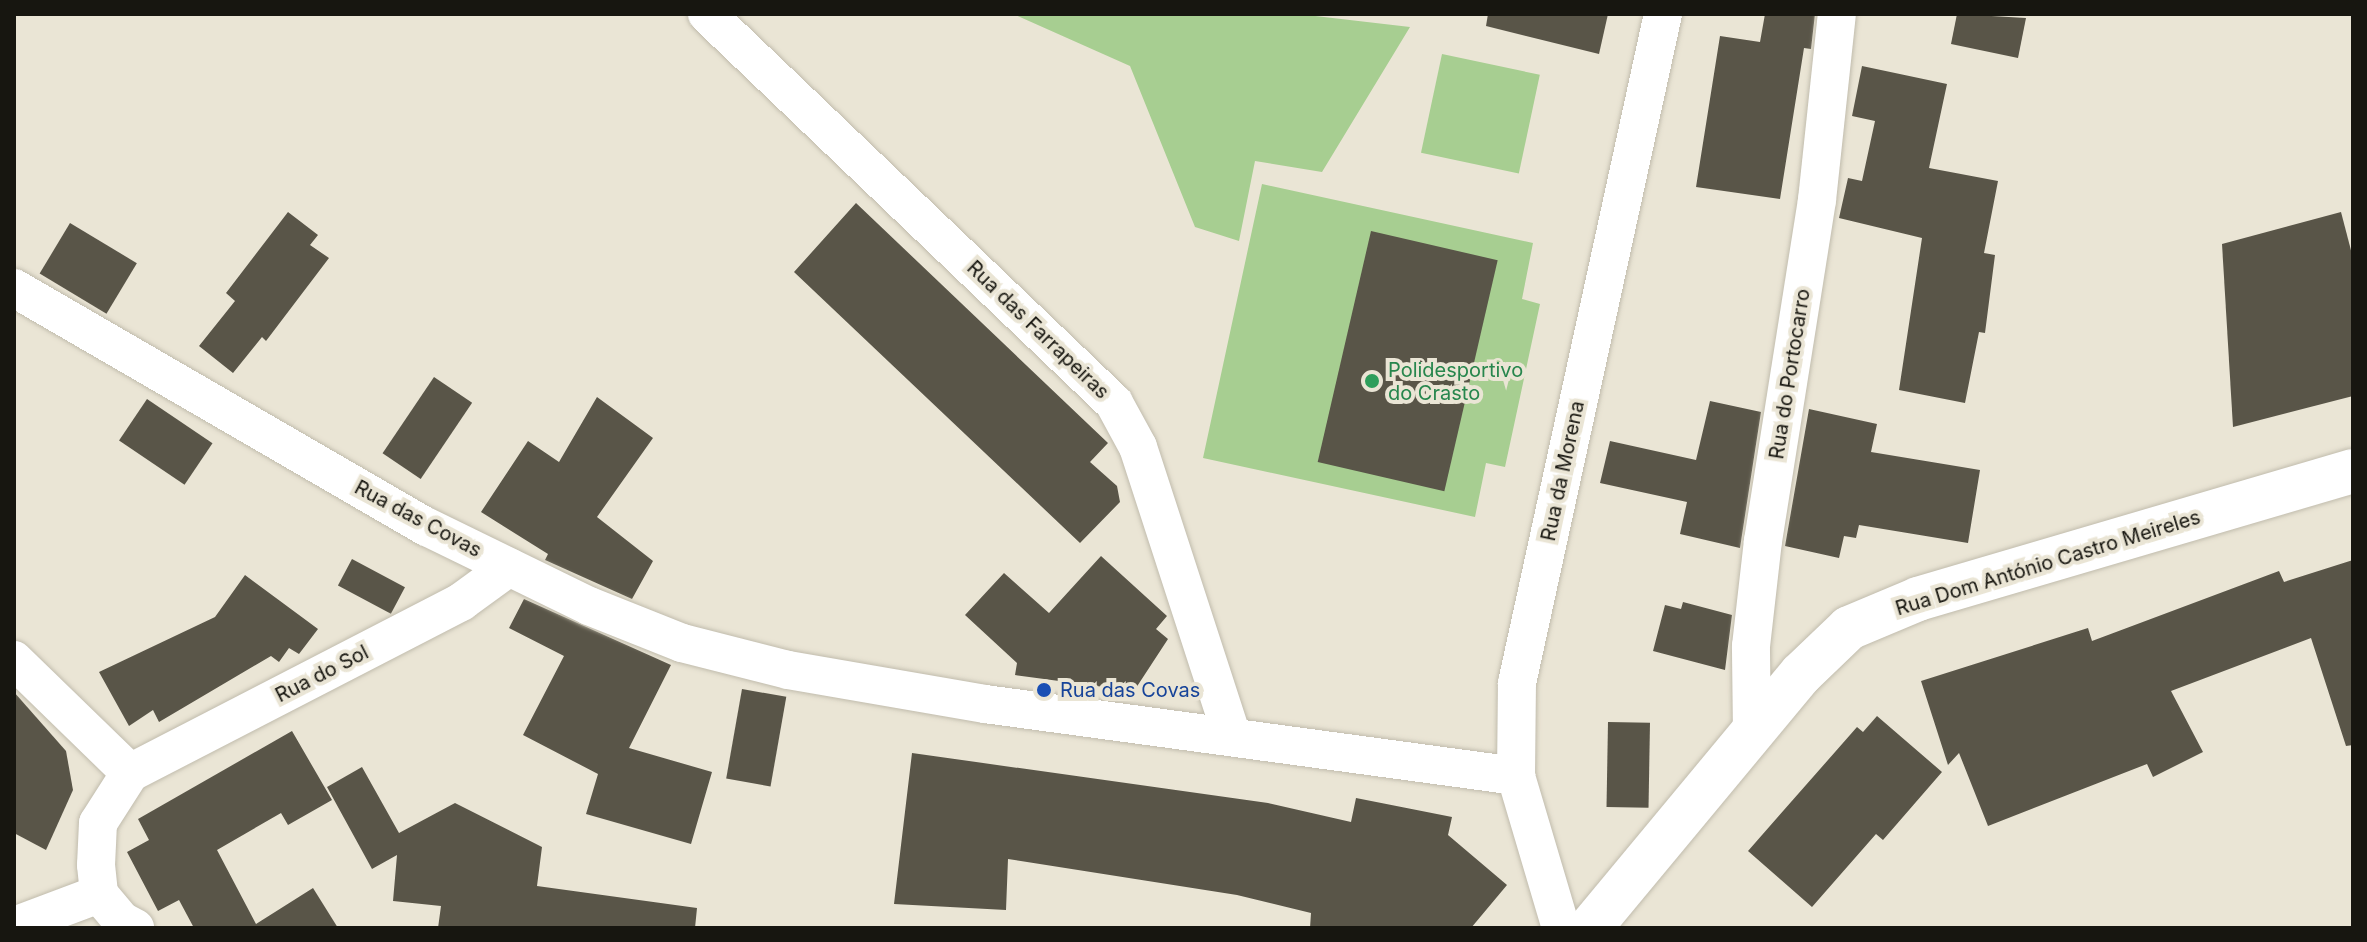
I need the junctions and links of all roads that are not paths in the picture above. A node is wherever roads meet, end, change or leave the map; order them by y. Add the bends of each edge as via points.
1 (707, 14) edge
2 (1663, 14) edge
3 (1837, 14) edge
4 (14, 288) edge
5 (2353, 471) edge
6 (509, 567) junction
7 (14, 660) edge
8 (1231, 734) junction
9 (1752, 734) junction
10 (130, 773) junction
11 (1516, 776) junction
12 (99, 894) junction
13 (14, 926) edge
14 (135, 928) edge
15 (1561, 928) edge
16 (1590, 928) edge

1 - 8 street, Rua das Farrapeiras via 1114,403 1138,447
2 - 11 street, Rua da Morena via 1517,683
3 - 9 street, Rua do Portocarro via 1817,200 1761,556 1751,646
4 - 6 street, Rua das Covas via 413,519
5 - 9 main road, Rua Dom António Castro Meireles via 1918,599 1849,628 1801,674
6 - 8 street, Rua das Covas via 589,606 728,657 985,704
6 - 10 street, Rua do Sol via 461,602
7 - 10 street
8 - 11 street, Rua das Covas
9 - 16 main road, Rua Dom António Castro Meireles
10 - 12 street via 98,823
11 - 15 street, Rua da Morena
12 - 13 street
12 - 14 street

